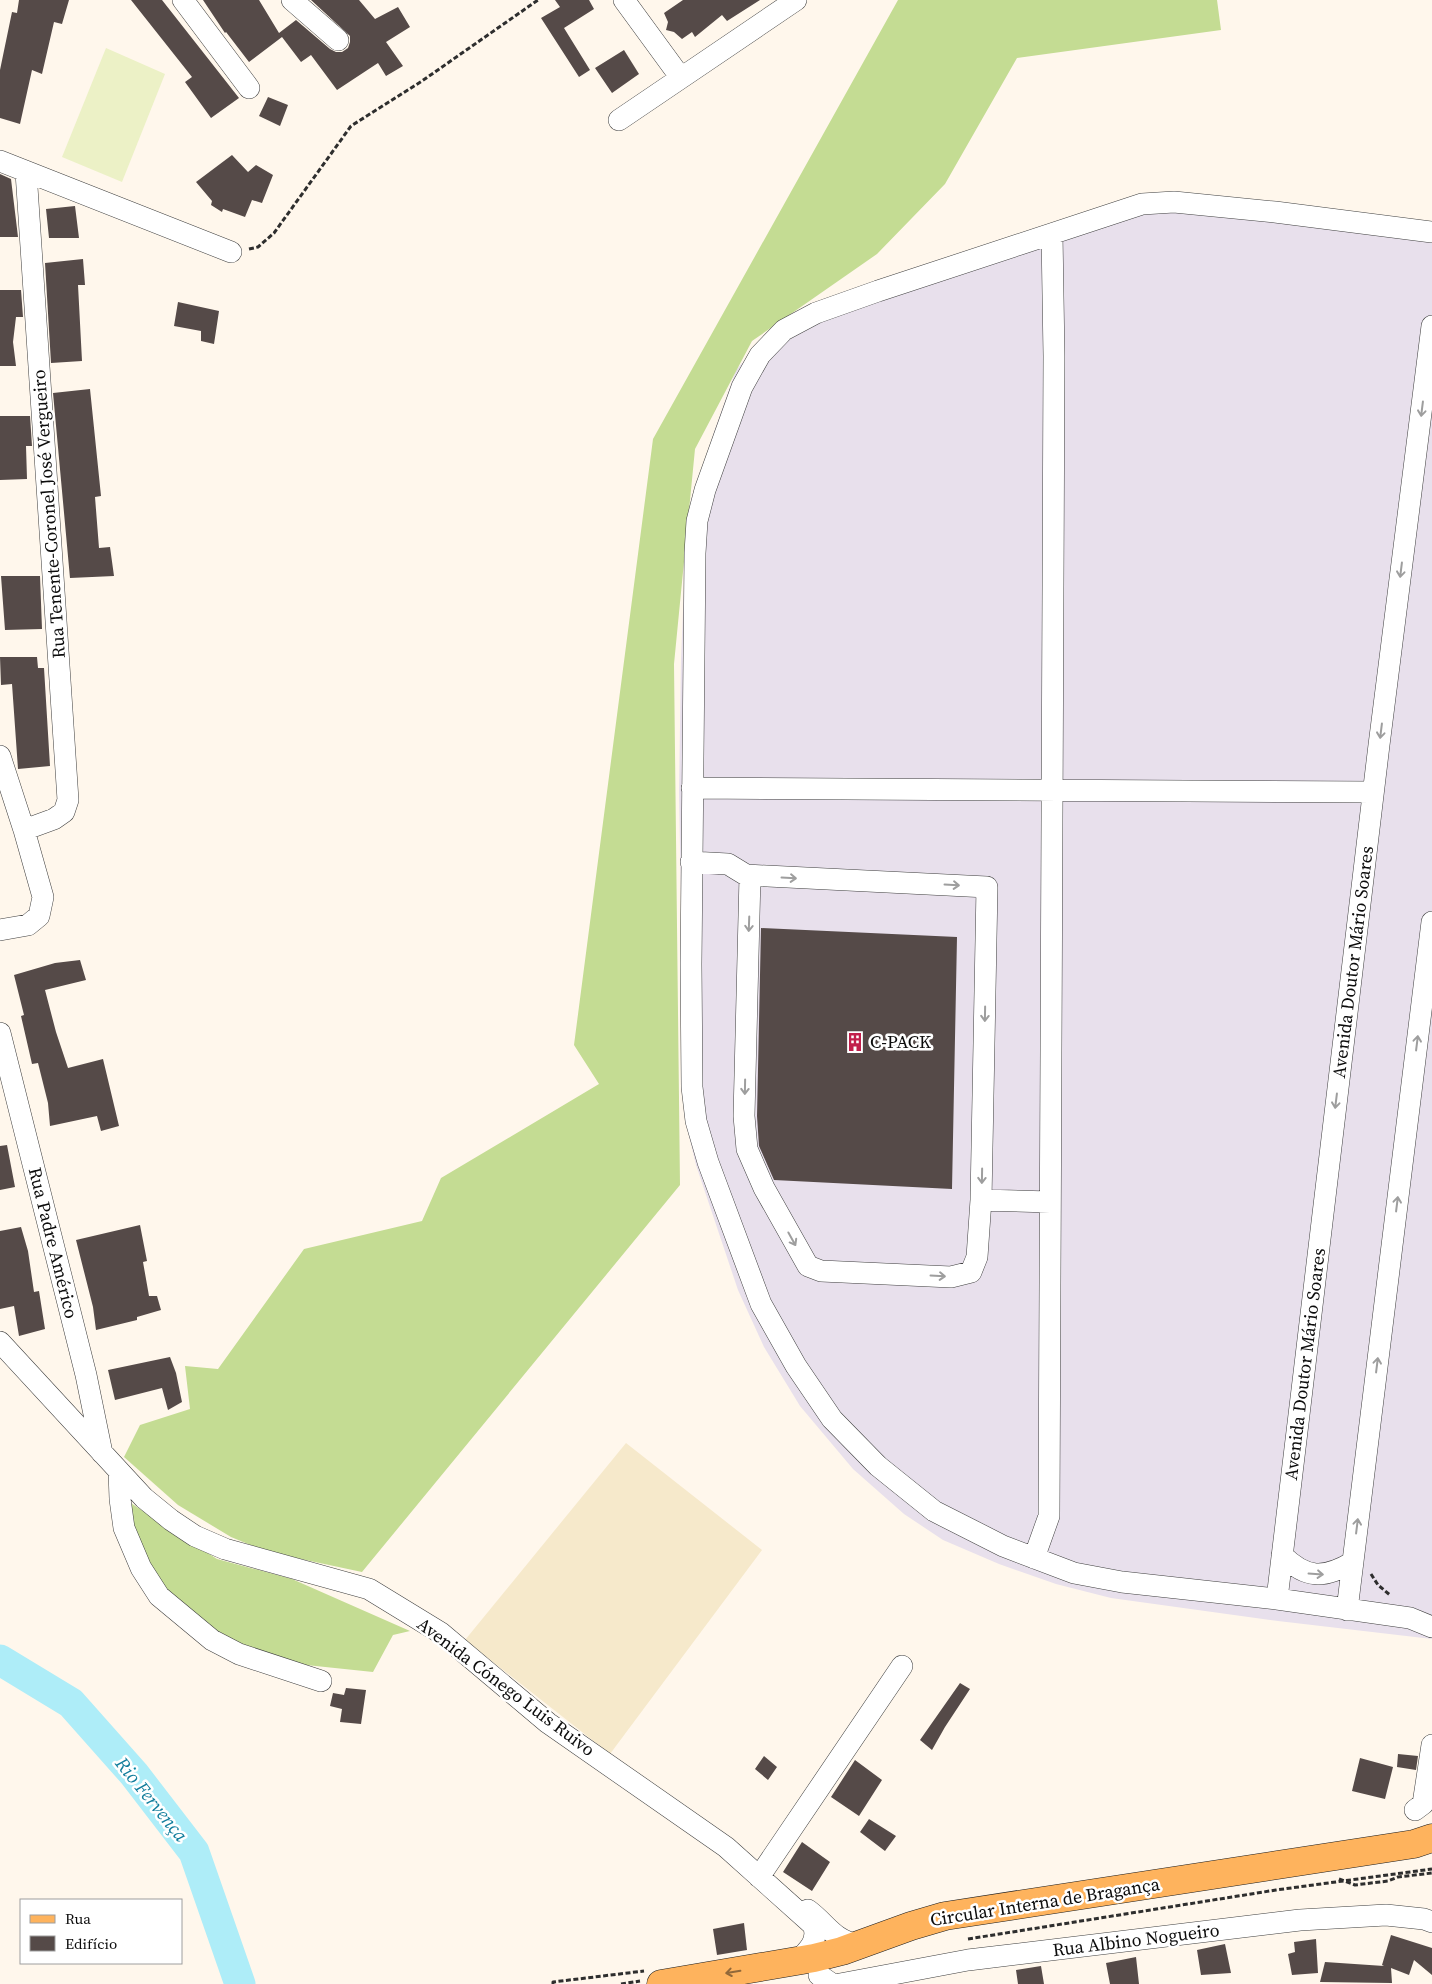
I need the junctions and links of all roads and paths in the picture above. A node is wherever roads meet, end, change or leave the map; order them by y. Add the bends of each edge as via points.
1 (184, 0) edge
2 (292, 0) edge
3 (538, 0) edge
4 (624, 0) edge
5 (796, 0) edge
6 (338, 40) dead end
7 (681, 78) junction
8 (249, 88) dead end
9 (619, 120) dead end
10 (0, 161) edge
11 (26, 172) junction
12 (1432, 232) edge
13 (1052, 234) junction
14 (231, 252) joint
15 (1432, 326) edge
16 (0, 756) edge
17 (692, 788) junction
18 (1053, 790) junction
19 (1373, 792) junction
20 (24, 830) junction
21 (691, 862) junction
22 (750, 876) junction
23 (1432, 922) edge
24 (0, 930) edge
25 (0, 1033) edge
26 (981, 1200) junction
27 (1050, 1202) junction
28 (0, 1342) edge
29 (102, 1453) junction
30 (119, 1471) junction
31 (1282, 1555) junction
32 (1034, 1558) junction
33 (1353, 1562) junction
34 (1277, 1599) junction
35 (1347, 1610) junction
36 (1432, 1627) edge
37 (902, 1666) dead end
38 (320, 1681) dead end
39 (1432, 1745) edge
40 (1415, 1810) dead end
41 (1432, 1838) edge
42 (1432, 1856) edge
43 (1432, 1871) edge
44 (759, 1877) junction
45 (1344, 1881) junction
46 (789, 1902) junction
47 (1078, 1916) dead end
48 (1432, 1922) edge
49 (964, 1940) dead end
50 (858, 1945) junction
51 (822, 1976) edge
52 (661, 1984) edge
53 (760, 1984) edge

1 - 8 street
2 - 6 street
3 - 14 path via 351,126 274,233 258,247
4 - 7 street
5 - 7 street
7 - 9 street
10 - 11 street
11 - 14 street
11 - 20 street, Rua Tenente-Coronel José Vergueiro via 68,800 64,812 54,820
12 - 13 street via 1174,202 1142,204
13 - 17 street via 816,313 784,330 760,355 742,387 705,490 698,520
13 - 18 street
15 -> 19 street, Avenida Doutor Mário Soares
16 - 20 street
17 - 18 street
17 - 21 street
18 - 19 street
18 - 27 street
19 -> 31 street, Avenida Doutor Mário Soares
20 - 24 street via 43,898 40,916 28,925
21 - 22 street via 728,864
21 - 32 street via 692,1087 696,1121 761,1304 796,1366 832,1419 878,1466 934,1511
22 -> 26 street via 987,887
22 -> 26 street via 744,1116 747,1148 764,1188 808,1266 822,1271 951,1277 971,1272 977,1257
33 -> 23 street
25 - 29 street, Rua Padre Américo via 86,1375
26 - 27 street
27 - 32 street via 1049,1516
28 - 29 street, Avenida Cónego Luis Ruivo
29 - 30 street, Avenida Cónego Luis Ruivo
30 - 38 street via 124,1528 141,1568 159,1596 212,1640 239,1654
30 - 44 street, Avenida Cónego Luis Ruivo via 144,1498 196,1536 225,1549 369,1589 441,1633 548,1723 726,1847
31 -> 33 street via 1293,1566 1307,1573 1322,1575
31 - 34 street, Avenida Doutor Mário Soares
32 - 34 street via 1074,1573 1122,1582
33 - 35 street
34 - 35 street
35 - 36 street via 1410,1618
37 - 44 street
39 - 40 street via 1422,1804
41 - 50 main road, Circular Interna de Bragança via 1414,1844 963,1913 911,1926
42 - 51 main road, Circular Interna de Bragança via 966,1928 909,1944
43 - 45 path via 1355,1885
44 - 46 street, Avenida Cónego Luis Ruivo
45 - 47 path via 1334,1877
45 - 49 path
46 - 50 street via 809,1911 844,1941
46 - 51 street via 815,1929 812,1945
48 - 51 street, Rua Albino Nogueiro via 1386,1915 1300,1920
50 - 51 main road, Circular Interna de Bragança via 827,1955
51 -> 52 main road, Circular Interna de Bragança
51 - 53 main road, Circular Interna de Bragança

